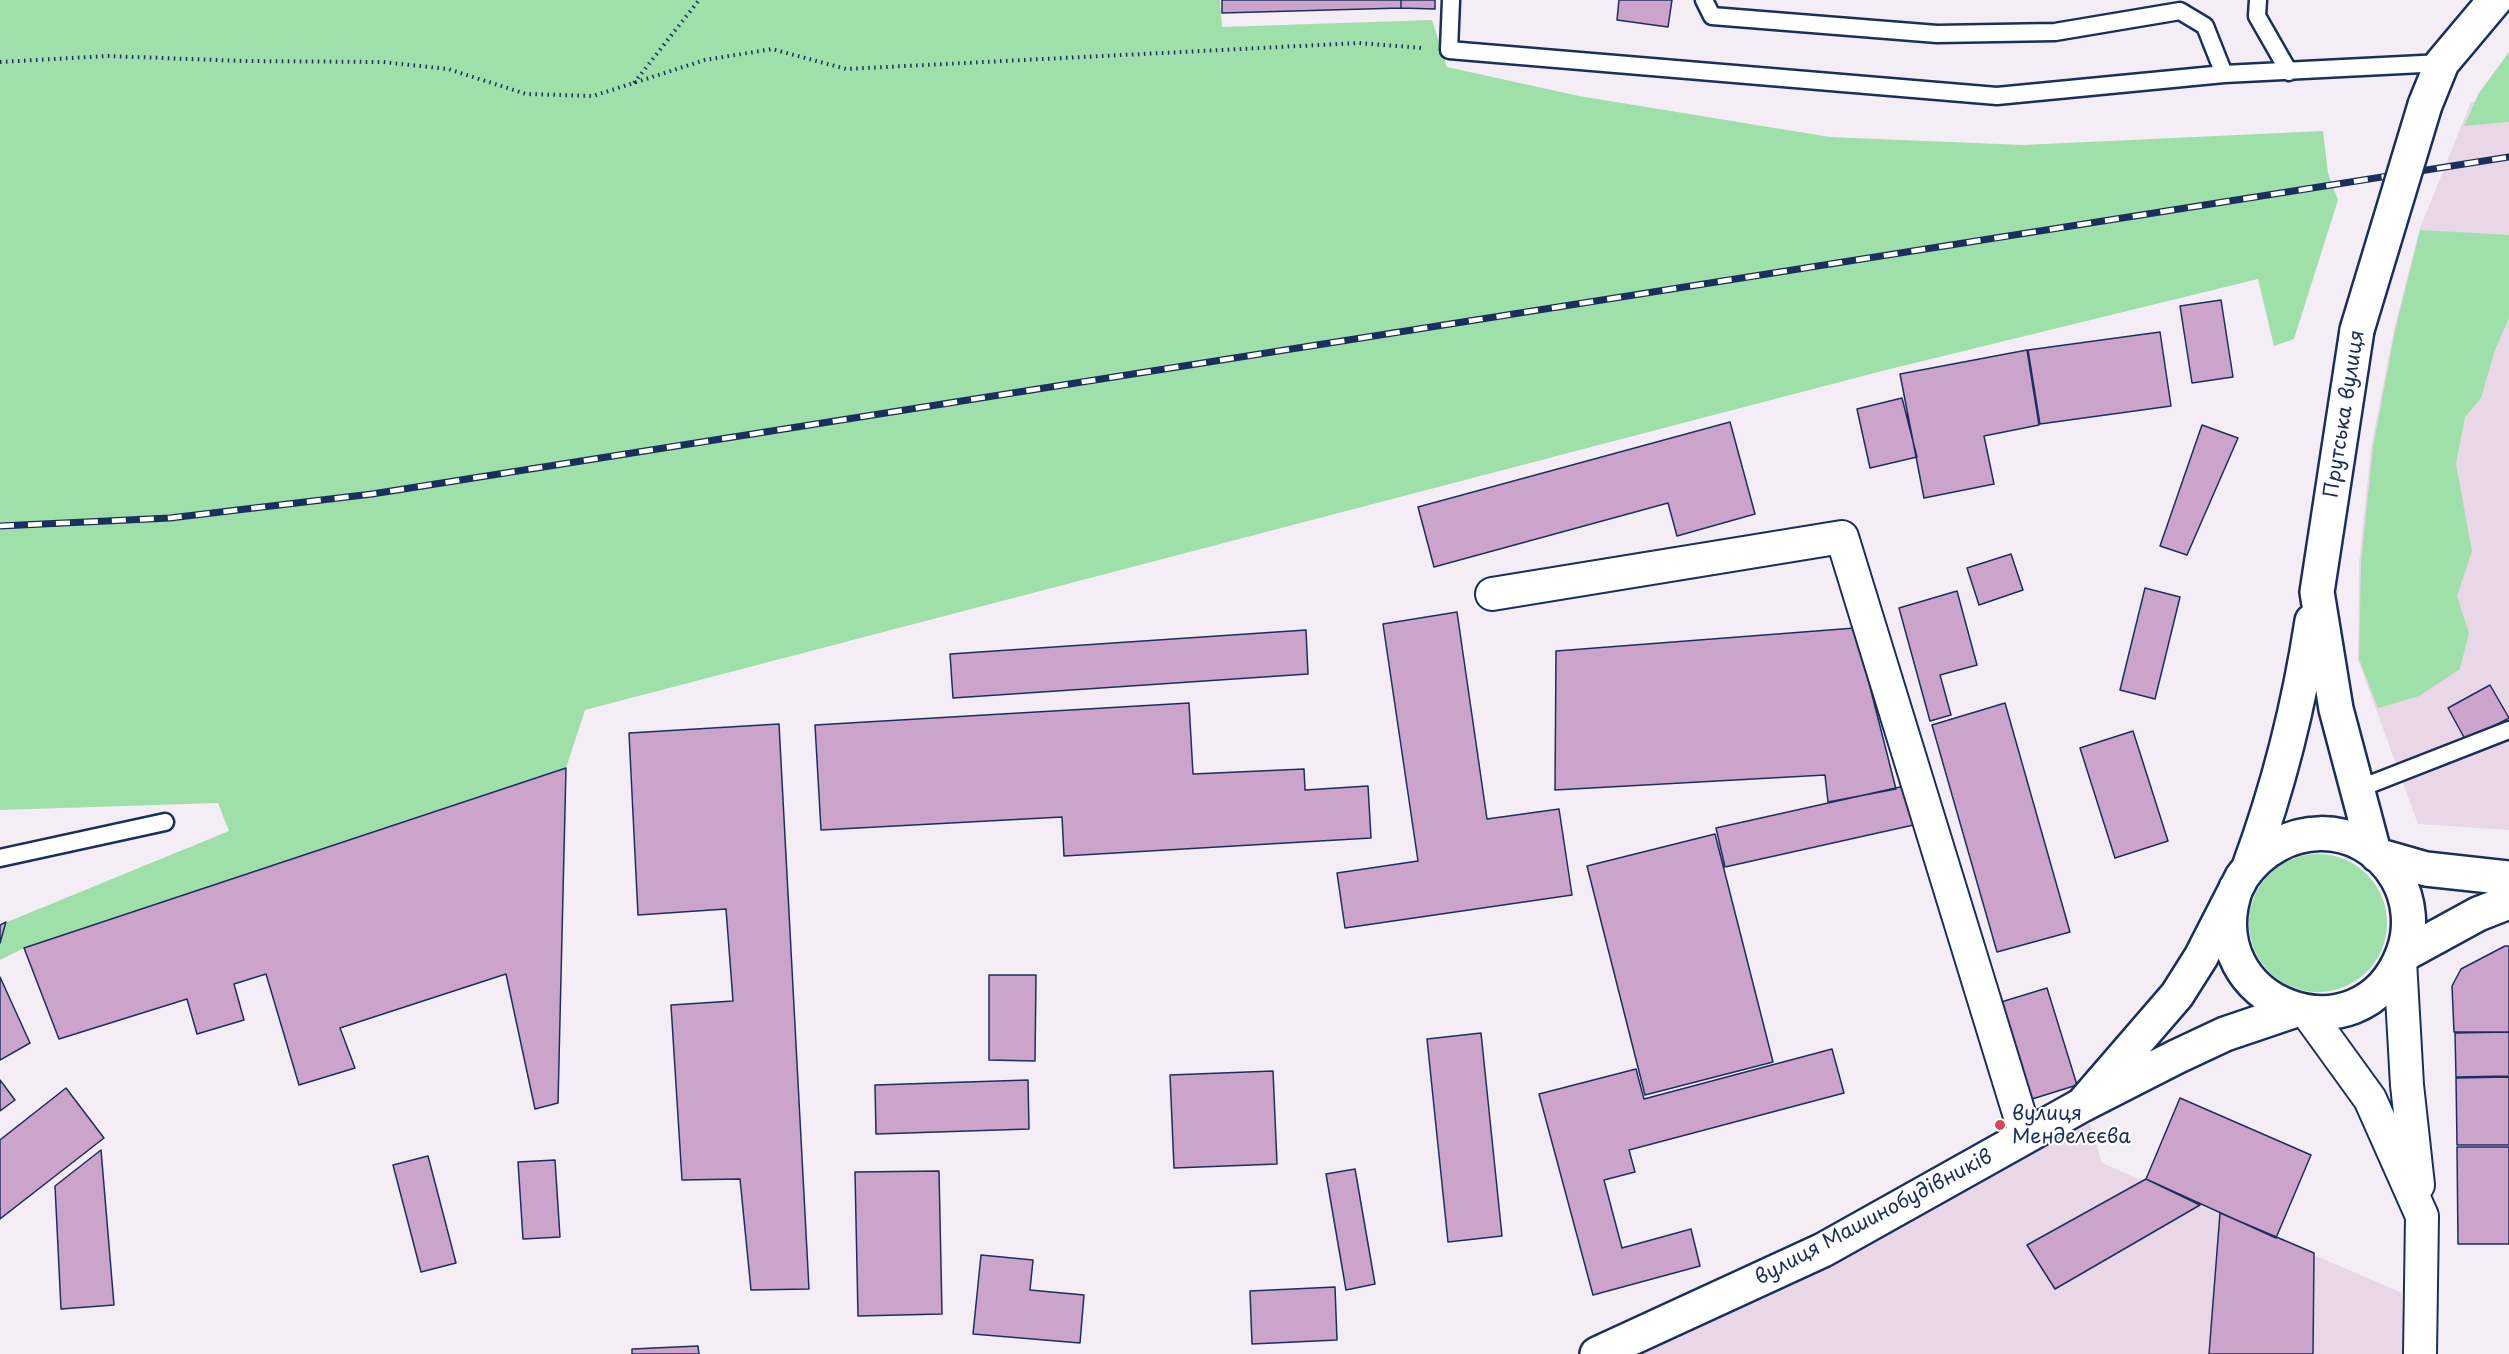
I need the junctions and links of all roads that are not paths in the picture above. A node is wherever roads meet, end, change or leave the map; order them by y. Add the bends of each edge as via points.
1 (1451, 0) edge
2 (1704, 0) edge
3 (2258, 0) edge
4 (2496, 0) edge
5 (2442, 63) junction
6 (2289, 72) junction
7 (2224, 74) junction
8 (2317, 592) junction
9 (1492, 594) dead end
10 (2509, 730) edge
11 (2358, 789) junction
12 (165, 822) dead end
13 (2376, 853) junction
14 (0, 858) edge
15 (2243, 877) junction
16 (2509, 878) edge
17 (2509, 902) edge
18 (2401, 958) junction
19 (2302, 1011) junction
20 (2082, 1105) junction
21 (2026, 1136) junction
22 (2422, 1216) junction
23 (1597, 1354) edge
24 (2420, 1354) edge

1 - 7 lane via 1449,50 1996,96
2 - 7 lane via 1712,16 1937,34 2055,32 2180,11 2205,26
3 - 6 lane via 2257,16
4 - 5 street, Прутська вулиця
5 - 6 lane
5 - 8 street, Прутська вулиця, bridge via 2425,105 2357,330
6 - 7 lane
8 - 11 street, Прутська вулиця via 2336,709
8 - 15 street via 2288,750 2271,808
9 - 21 street via 1842,537
10 - 11 lane
11 - 13 street, Прутська вулиця
12 - 14 lane
13 - 15 street via 2337,835 2309,834 2281,842 2265,852
13 - 16 street via 2426,869
13 - 18 street via 2394,874 2405,899 2409,926
15 - 19 street via 2230,906 2229,929 2240,967 2263,993
15 - 20 street via 2177,995
17 - 18 street via 2478,914
18 - 19 street via 2380,989 2361,1002 2339,1011
18 - 22 street via 2407,1085
19 - 20 street, вулиця Машинобудівників via 2225,1034
19 - 22 street via 2370,1099
20 - 21 street, вулиця Машинобудівників
21 - 23 street, вулиця Машинобудівників via 1824,1250
22 - 24 street

